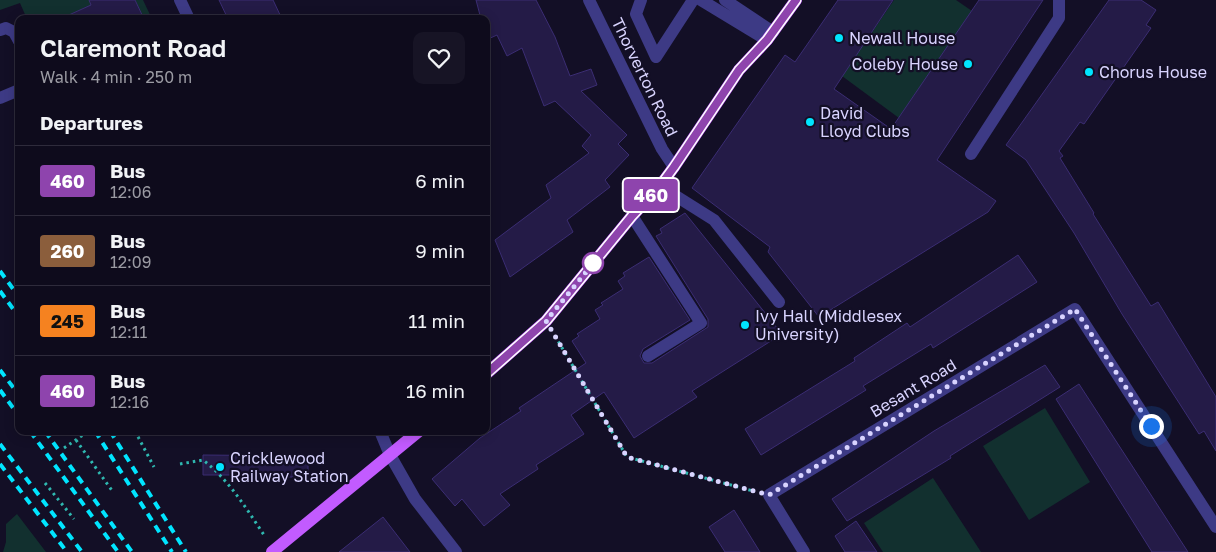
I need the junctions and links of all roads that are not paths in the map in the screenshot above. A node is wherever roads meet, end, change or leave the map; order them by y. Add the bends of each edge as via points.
1 (180, 0) edge
2 (589, 0) edge
3 (641, 0) edge
4 (693, 0) edge
5 (702, 0) edge
6 (725, 0) edge
7 (796, 0) edge
8 (1059, 0) edge
9 (187, 15) edge
10 (0, 30) edge
11 (15, 34) edge
12 (770, 36) junction
13 (15, 92) edge
14 (0, 98) edge
15 (970, 154) dead end
16 (674, 167) junction
17 (660, 186) junction
18 (632, 216) junction
19 (779, 302) dead end
20 (648, 356) dead end
21 (490, 370) edge
22 (382, 435) edge
23 (414, 435) edge
24 (390, 455) junction
25 (1216, 527) edge
26 (273, 551) edge
27 (456, 552) edge
28 (804, 552) edge

1 - 9 street
2 - 16 street, Thorverton Road
3 - 4 street via 636,14 656,57
5 - 12 street
6 - 12 street
7 - 12 main road
8 - 15 street via 1059,18
10 - 11 street via 6,28
12 - 16 main road via 739,70
13 - 14 street
16 - 17 main road
17 - 18 main road
17 - 19 street via 714,220
18 - 20 street via 701,323
18 - 21 main road via 546,321
22 - 24 street
23 - 24 main road
24 - 26 main road
24 - 27 street via 415,499
25 - 28 street, Besant Road via 1075,309 769,495

